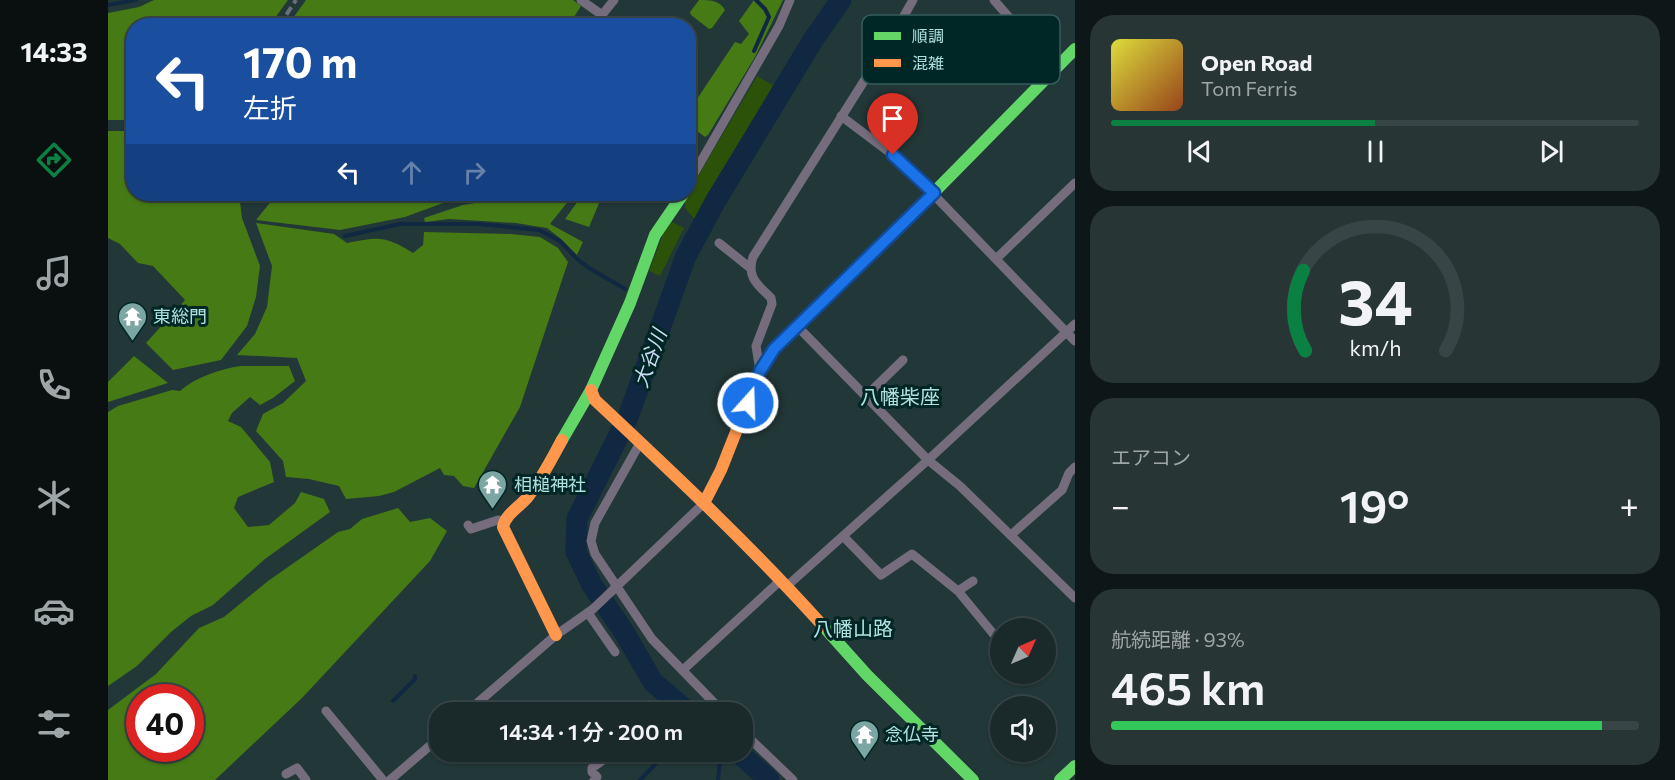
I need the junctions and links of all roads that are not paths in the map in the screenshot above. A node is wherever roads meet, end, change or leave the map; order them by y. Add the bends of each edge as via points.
1 (581, 0) edge
2 (614, 0) edge
3 (790, 0) edge
4 (913, 0) edge
5 (993, 0) edge
6 (904, 15) edge
7 (1006, 15) edge
8 (1075, 49) edge
9 (1060, 63) edge
10 (862, 82) edge
11 (1039, 84) edge
12 (841, 116) junction
13 (696, 170) edge
14 (1075, 183) edge
15 (934, 193) junction
16 (678, 201) edge
17 (719, 243) dead end
18 (996, 259) junction
19 (750, 267) junction
20 (1075, 324) edge
21 (797, 326) junction
22 (1065, 331) junction
23 (1075, 341) edge
24 (903, 360) dead end
25 (760, 371) junction
26 (591, 390) junction
27 (866, 396) junction
28 (638, 441) junction
29 (928, 460) junction
30 (1075, 468) edge
31 (704, 503) junction
32 (504, 521) junction
33 (468, 525) dead end
34 (1011, 535) junction
35 (843, 536) junction
36 (973, 581) dead end
37 (784, 583) junction
38 (616, 587) junction
39 (958, 591) junction
40 (1075, 598) edge
41 (590, 611) junction
42 (990, 630) edge
43 (556, 635) junction
44 (615, 652) dead end
45 (684, 669) junction
46 (479, 702) edge
47 (713, 702) edge
48 (326, 711) dead end
49 (753, 742) edge
50 (429, 746) edge
51 (600, 762) edge
52 (1075, 766) edge
53 (286, 774) dead end
54 (306, 780) edge
55 (383, 780) edge
56 (390, 780) edge
57 (594, 780) edge
58 (793, 780) edge
59 (973, 780) edge
60 (1060, 780) edge

1 - 2 street via 602,15
3 - 13 street
4 - 6 street
5 - 7 street
8 - 9 street
10 - 12 street
11 - 15 street
12 - 15 street via 893,155
12 - 19 street
14 - 18 street
15 - 18 street
15 - 21 street
16 - 26 street via 655,235
17 - 19 street
18 - 22 street
19 - 25 street via 756,284 772,304 756,346
20 - 22 street
21 - 25 street via 774,349
21 - 27 street
22 - 23 street
22 - 29 street
24 - 27 street
25 - 31 street
26 - 28 street via 595,400
26 - 32 street via 538,483
27 - 29 street
28 - 31 street
28 - 38 street via 594,523 591,541
29 - 34 street
29 - 35 street
30 - 34 street via 1062,490
31 - 37 street
31 - 38 street
32 - 33 street via 471,529
32 - 43 street via 503,527
34 - 40 street
35 - 37 street
35 - 39 street via 881,575 912,554
36 - 39 street
37 - 45 street
37 - 59 street via 867,675
38 - 41 street
38 - 45 street via 652,639
39 - 42 street
41 - 43 street
41 - 44 street
43 - 46 street
45 - 47 street
48 - 55 street
49 - 58 street
50 - 56 street
51 - 57 street via 592,768 597,777
52 - 60 street
53 - 54 street via 297,768

